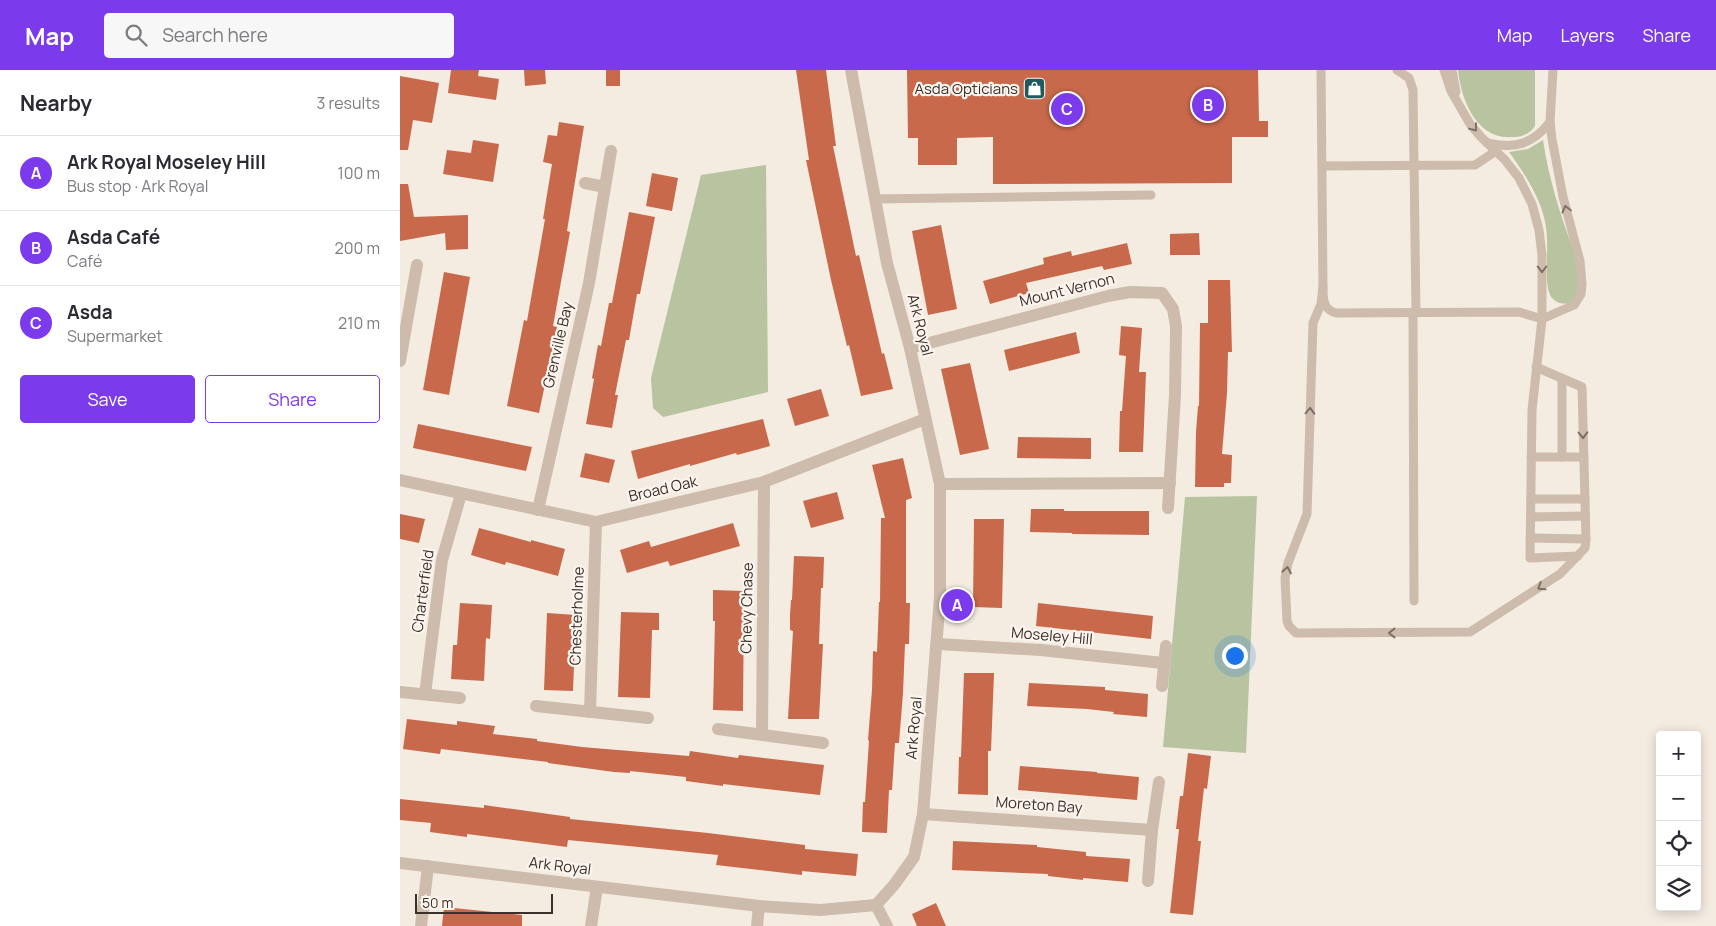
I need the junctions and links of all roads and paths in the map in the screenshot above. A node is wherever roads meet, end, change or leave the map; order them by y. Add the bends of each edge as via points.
1 (851, 70) edge
2 (1321, 70) edge
3 (1397, 70) edge
4 (1444, 70) edge
5 (1452, 70) edge
6 (1553, 70) edge
7 (1458, 105) junction
8 (1550, 122) junction
9 (1486, 143) junction
10 (611, 151) dead end
11 (1496, 152) junction
12 (1322, 166) junction
13 (1414, 166) junction
14 (585, 182) dead end
15 (605, 186) junction
16 (1151, 195) dead end
17 (874, 199) junction
18 (417, 265) dead end
19 (400, 284) edge
20 (413, 287) junction
21 (1323, 287) junction
22 (1414, 313) junction
23 (1542, 319) junction
24 (910, 348) junction
25 (400, 362) edge
26 (1536, 367) junction
27 (1562, 379) junction
28 (925, 419) junction
29 (1531, 457) junction
30 (1562, 457) junction
31 (1584, 457) junction
32 (400, 480) edge
33 (764, 482) junction
34 (1170, 483) junction
35 (940, 484) junction
36 (461, 494) junction
37 (1531, 499) junction
38 (1585, 499) junction
39 (1168, 508) dead end
40 (538, 510) junction
41 (1585, 516) junction
42 (1531, 517) junction
43 (596, 522) junction
44 (1530, 538) junction
45 (1585, 543) junction
46 (1578, 556) junction
47 (1414, 600) dead end
48 (938, 644) junction
49 (1166, 646) dead end
50 (1163, 663) junction
51 (1162, 686) dead end
52 (400, 692) edge
53 (425, 694) junction
54 (460, 698) dead end
55 (536, 706) dead end
56 (590, 712) junction
57 (648, 718) dead end
58 (718, 729) dead end
59 (762, 734) junction
60 (824, 743) dead end
61 (1159, 782) dead end
62 (923, 814) junction
63 (1152, 830) junction
64 (400, 863) edge
65 (428, 866) junction
66 (1148, 881) dead end
67 (597, 887) junction
68 (876, 905) junction
69 (759, 906) junction
70 (421, 926) edge
71 (592, 926) edge
72 (757, 926) edge
73 (887, 926) edge

1 - 17 street, Ark Royal
2 - 12 lane
3 - 13 lane via 1408,78 1412,90
4 - 7 lane
5 - 7 lane
6 - 8 lane
7 -> 9 lane
8 - 9 lane via 1543,131 1521,144 1508,147
23 -> 8 lane via 1574,305 1581,294 1582,284
9 - 11 lane
10 - 15 street, Grenville Bay
11 - 13 lane via 1475,165
11 -> 23 lane via 1519,178 1538,222 1542,255
12 - 13 lane
12 - 21 lane
13 - 22 lane
14 - 15 street
15 - 40 street, Grenville Bay via 589,283
16 - 17 lane
17 - 24 street, Ark Royal
18 - 20 street
19 - 20 street
20 - 25 street
21 - 22 lane via 1325,305 1336,313
46 -> 21 lane via 1560,574 1470,632 1301,634 1292,630 1286,612 1286,572 1307,514 1313,323 1321,304
22 - 23 lane via 1518,312
22 - 47 lane
23 - 26 lane
24 - 28 street, Ark Royal
24 - 34 street, Mount Vernon via 1108,296 1130,292 1162,293 1173,309 1176,326
26 - 27 lane
26 - 29 lane
27 - 30 lane
27 -> 31 lane via 1582,386
28 - 33 street, Broad Oak
28 - 35 street, Ark Royal
29 - 30 lane
29 - 37 lane
30 - 31 lane
31 - 38 lane
32 - 36 street, Broad Oak
33 - 43 street, Broad Oak
33 - 59 street, Chevy Chase
34 - 35 street
34 - 39 street, Mount Vernon
35 - 48 street, Ark Royal
36 - 40 street, Broad Oak
36 - 53 street, Charterfield via 442,560
37 - 38 lane
37 - 42 lane
38 - 41 lane
40 - 43 street, Broad Oak
41 - 42 lane
41 - 45 lane
42 - 44 lane
43 - 56 street, Chesterholme
44 - 45 lane
44 - 46 lane via 1530,558
45 - 46 lane
48 - 50 street, Moseley Hill via 1041,650
48 - 62 street, Ark Royal
49 - 50 street
50 - 51 street
52 - 53 street
53 - 54 street
55 - 56 street
56 - 57 street
58 - 59 street
59 - 60 street
61 - 63 street
62 - 63 street, Moreton Bay
62 - 68 street, Ark Royal via 914,857
63 - 66 street
64 - 65 street, Ark Royal
65 - 67 street, Ark Royal
65 - 70 street
67 - 69 street, Ark Royal
67 - 71 street
68 - 69 street, Ark Royal via 820,910
68 - 73 street
69 - 72 street

